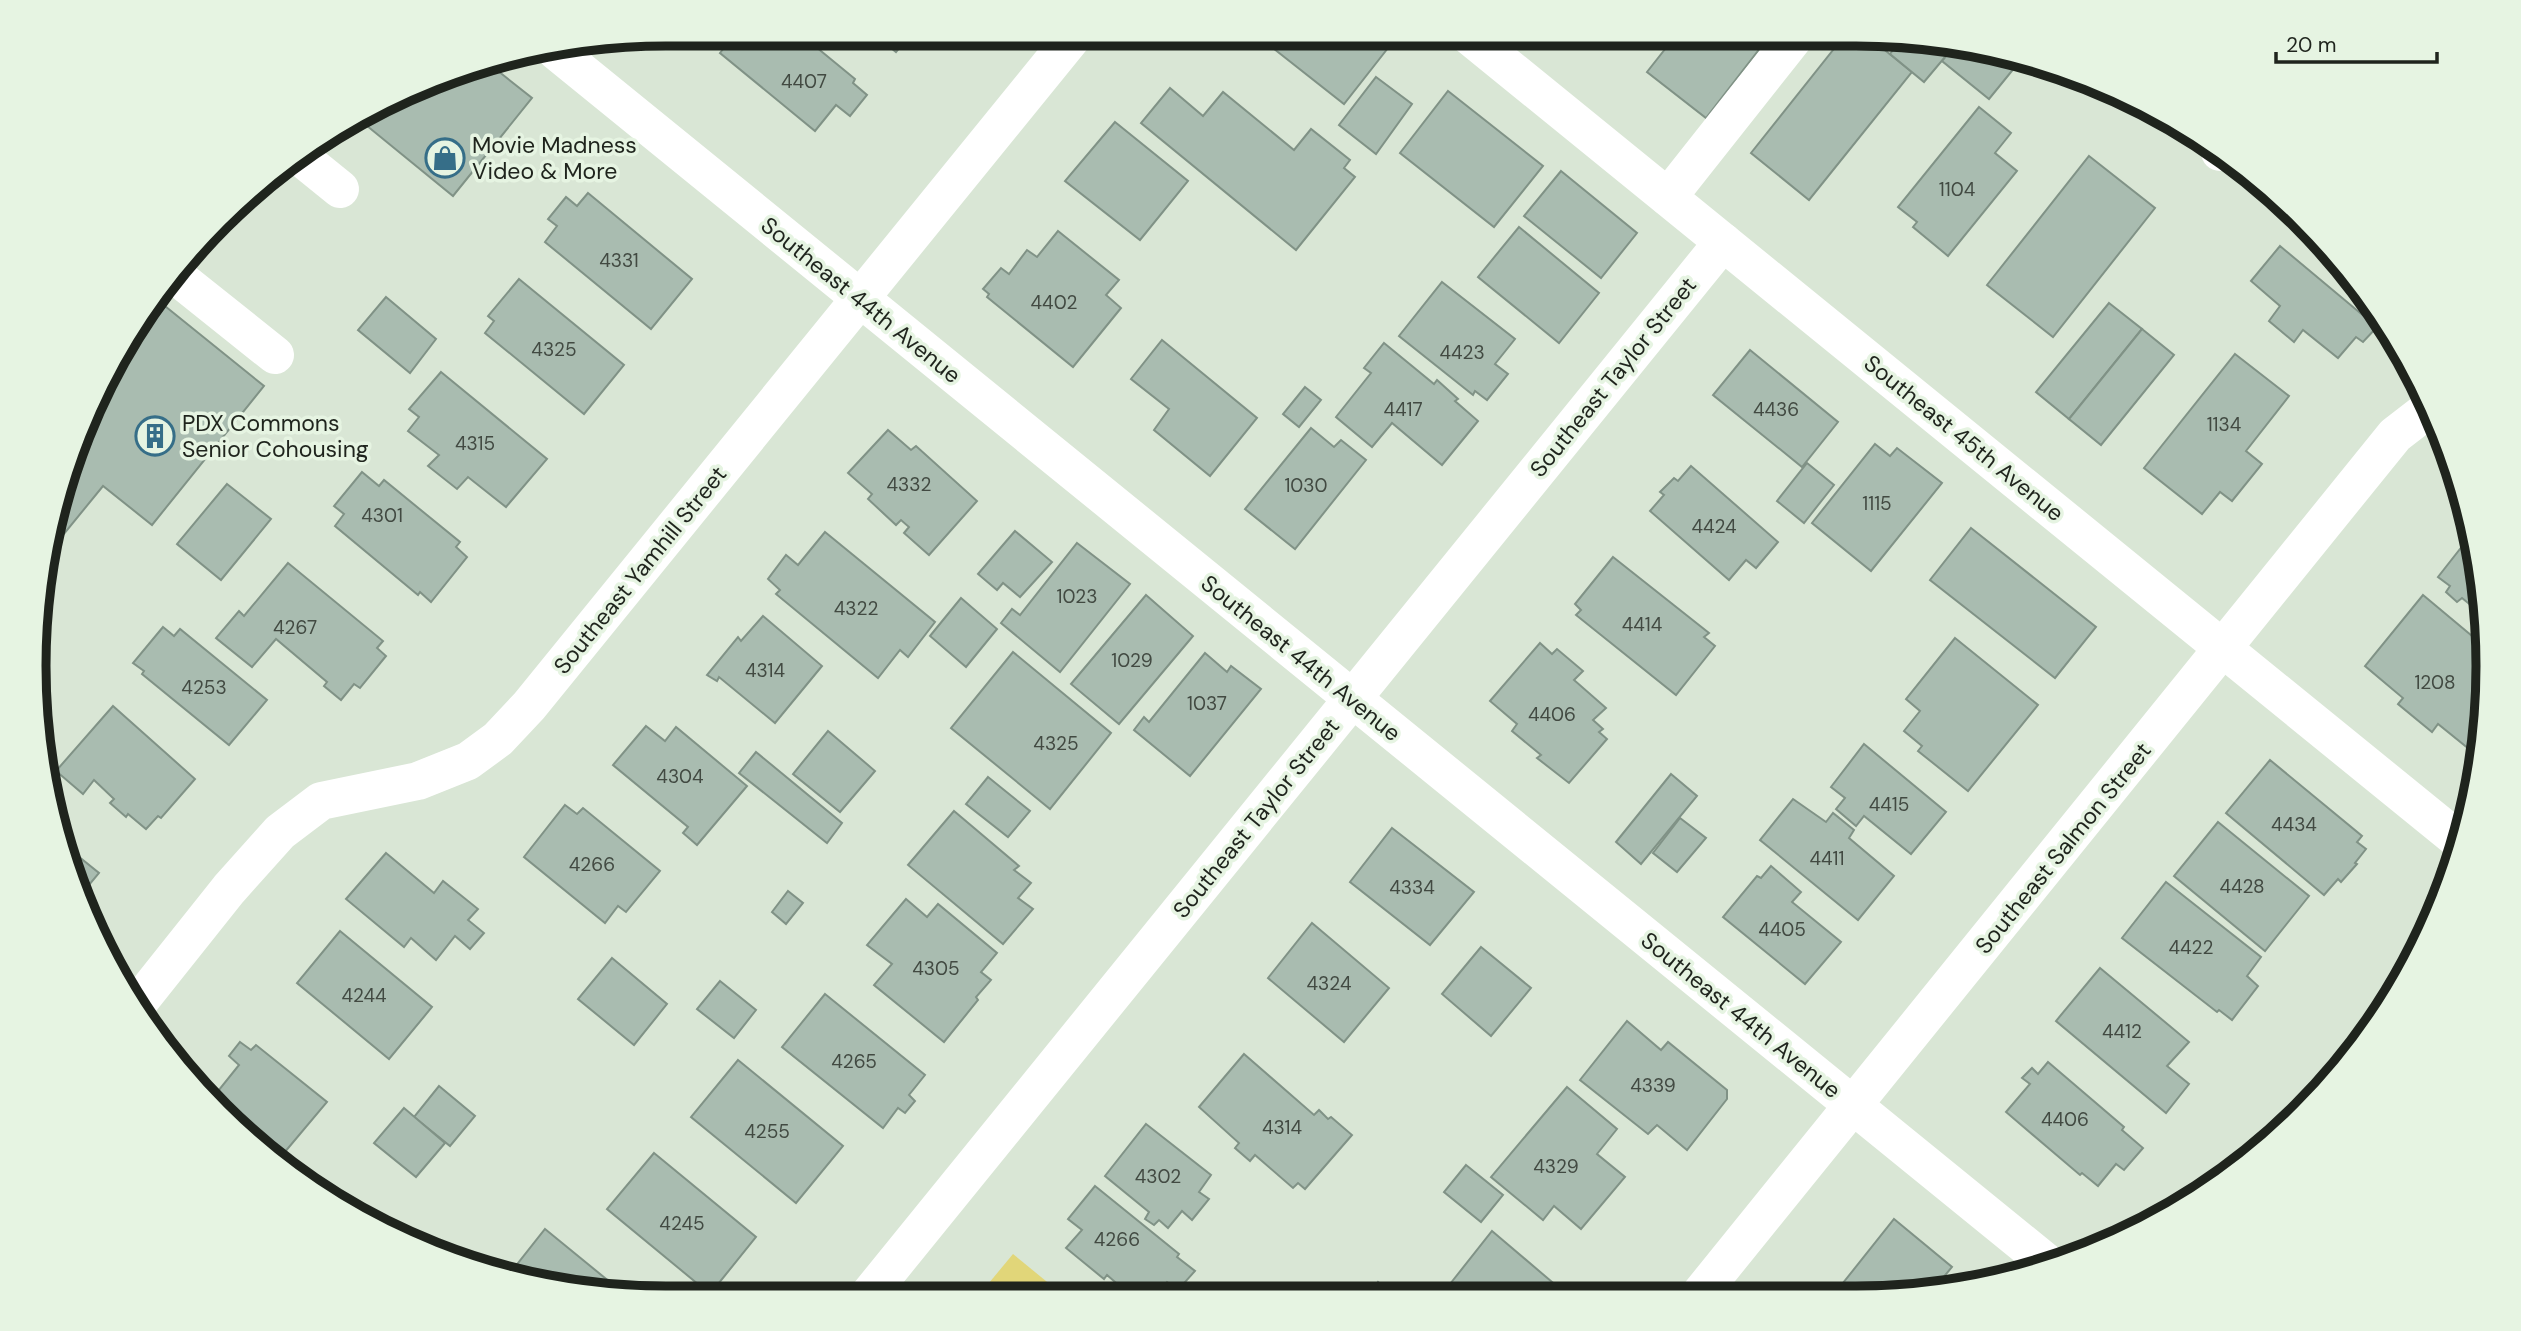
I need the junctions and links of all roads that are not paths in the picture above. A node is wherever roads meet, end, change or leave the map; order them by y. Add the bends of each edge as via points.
1 (1065, 46) edge
2 (1482, 46) edge
3 (1788, 46) edge
4 (561, 55) edge
5 (306, 161) edge
6 (340, 189) dead end
7 (1668, 197) junction
8 (1723, 242) junction
9 (181, 280) edge
10 (860, 298) junction
11 (275, 355) dead end
12 (2422, 414) edge
13 (2223, 650) junction
14 (1352, 700) junction
15 (2452, 834) edge
16 (143, 998) edge
17 (1854, 1106) junction
18 (2040, 1257) edge
19 (876, 1286) edge
20 (1707, 1286) edge

1 - 10 street, Southeast Yamhill Street
2 - 7 street, Southeast 45th Avenue
3 - 7 street
4 - 10 street, Southeast 44th Avenue
5 - 6 street
7 - 8 street, Southeast 45th Avenue
8 - 13 street, Southeast 45th Avenue
8 - 14 street, Southeast Taylor Street
9 - 11 street
10 - 14 street, Southeast 44th Avenue
10 - 16 street, Southeast Yamhill Street via 498,739 468,761 418,781 321,801 280,832
12 - 13 street, Southeast Salmon Street via 2395,435
13 - 15 street, Southeast 45th Avenue
13 - 17 street, Southeast Salmon Street
14 - 17 street, Southeast 44th Avenue
14 - 19 street, Southeast Taylor Street
17 - 18 street, Southeast 44th Avenue
17 - 20 street, Southeast Salmon Street

